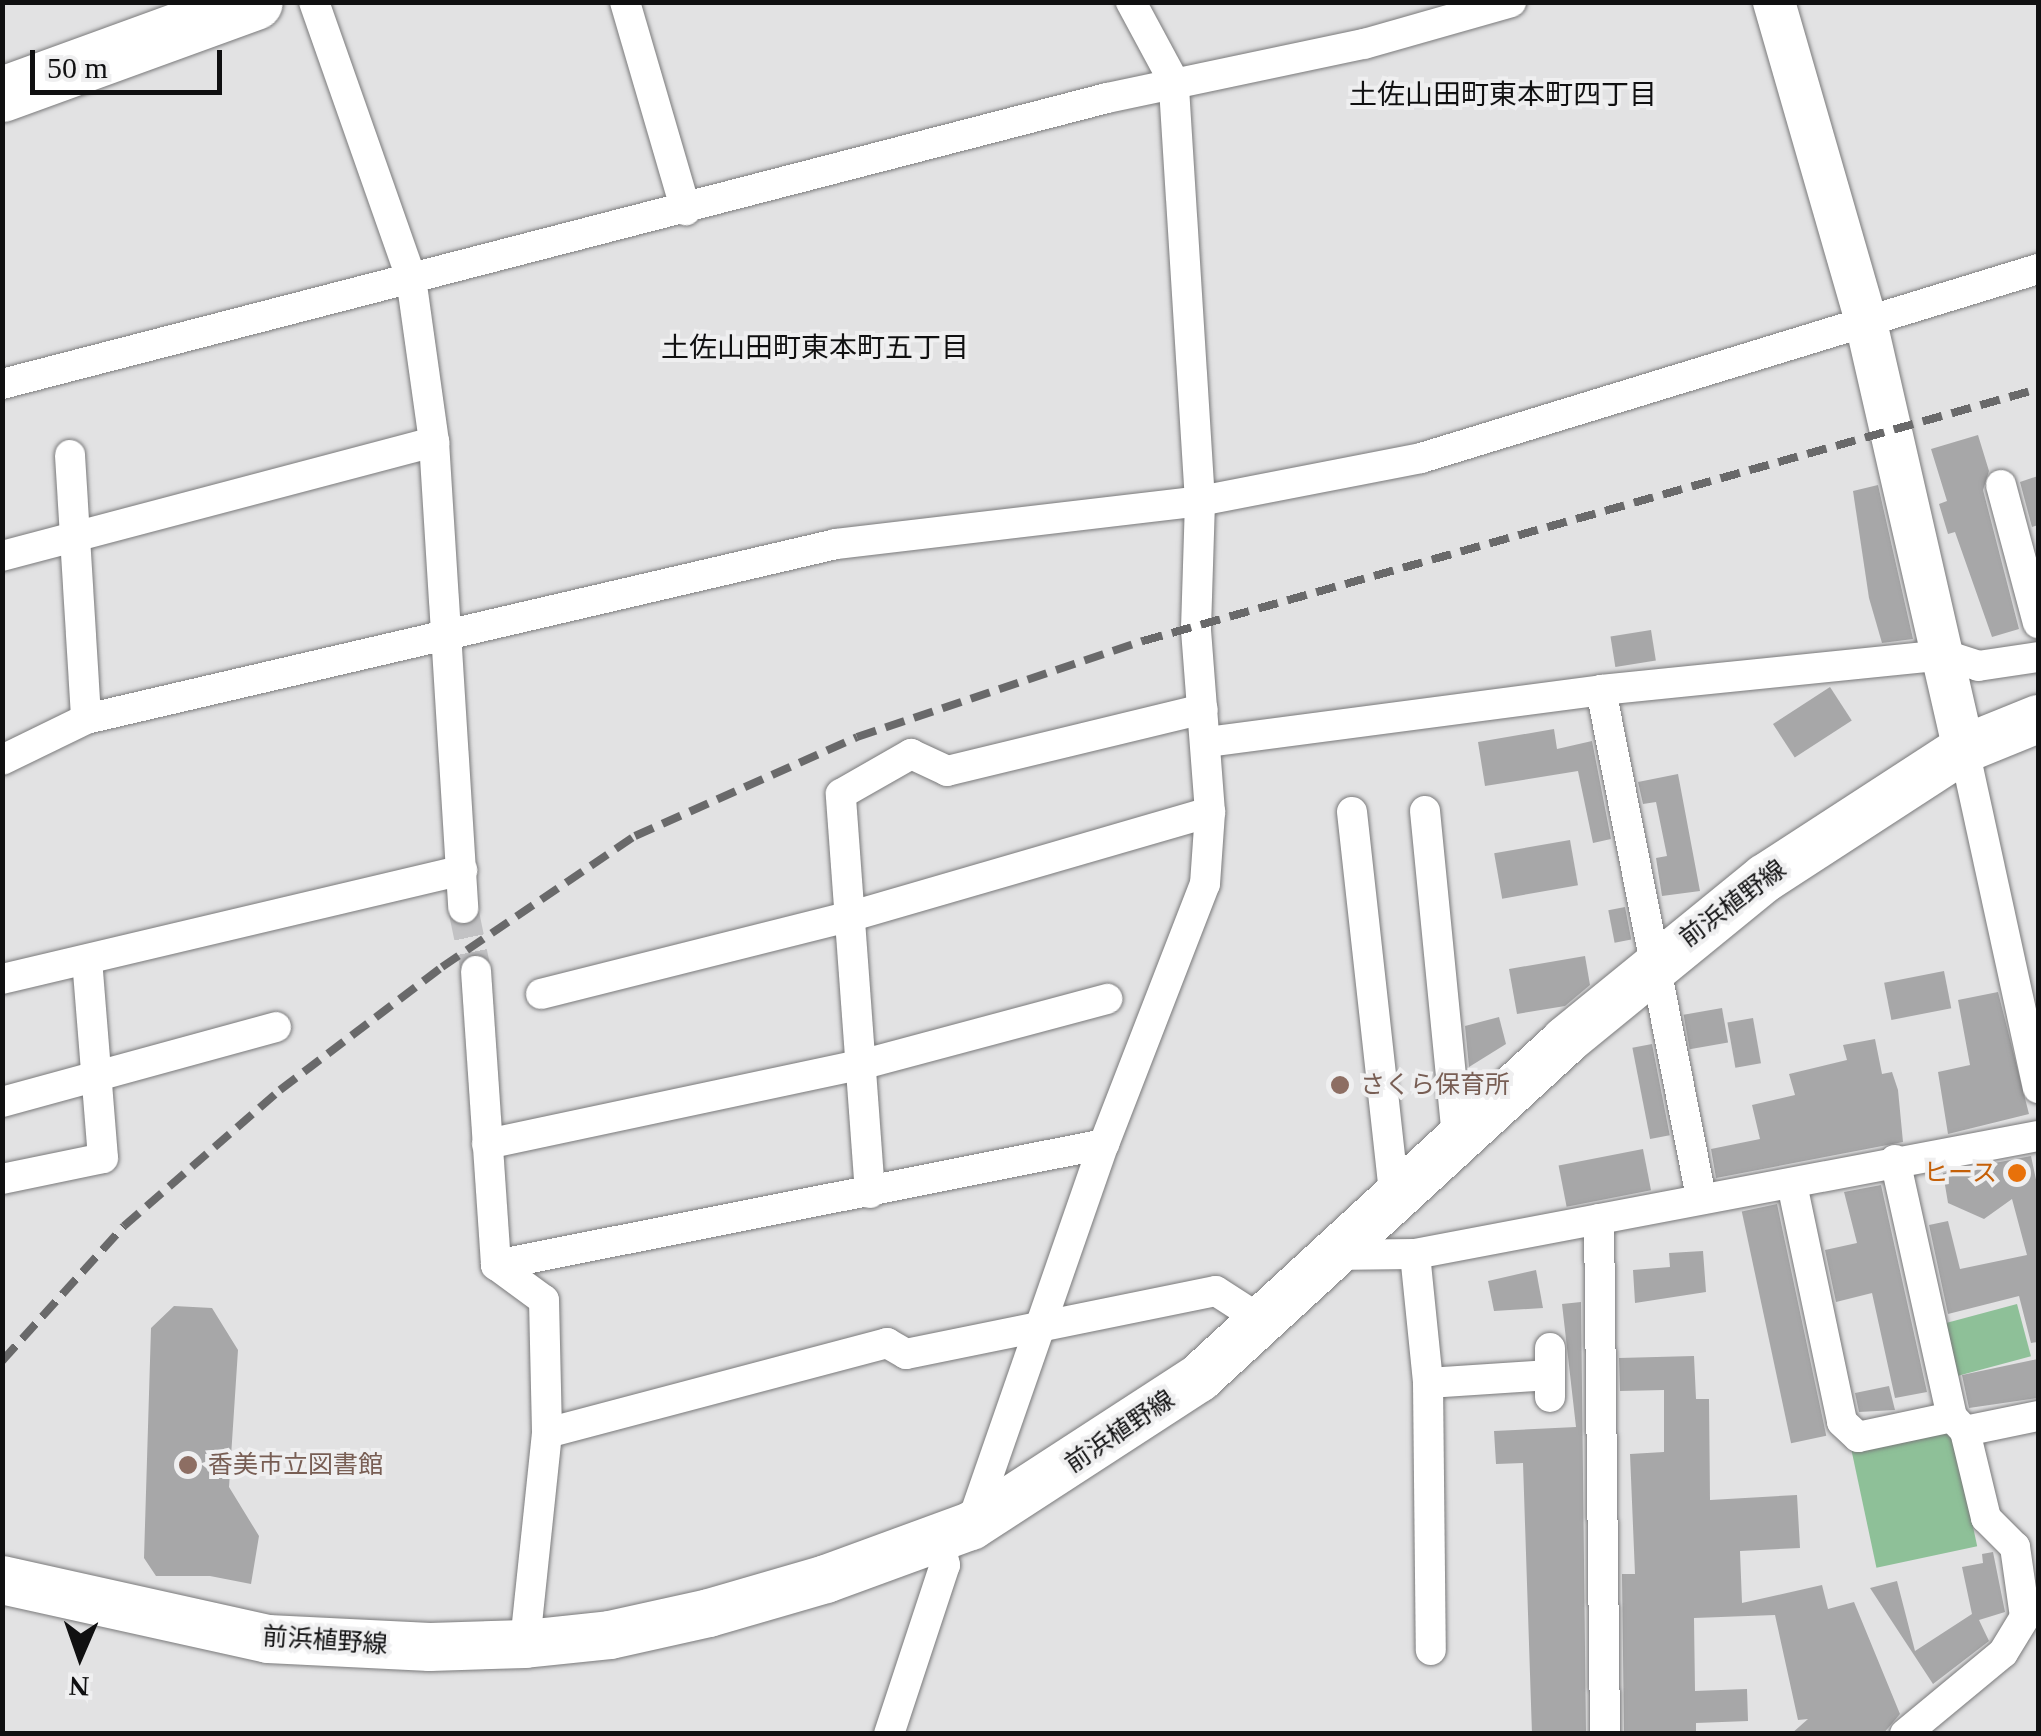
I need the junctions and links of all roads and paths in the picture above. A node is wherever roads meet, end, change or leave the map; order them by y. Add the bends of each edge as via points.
1 (254, 2) edge
2 (314, 2) edge
3 (625, 2) edge
4 (1131, 2) edge
5 (1511, 2) edge
6 (1774, 2) edge
7 (1174, 82) junction
8 (2, 94) edge
9 (686, 210) junction
10 (2038, 270) edge
11 (411, 278) junction
12 (1864, 318) junction
13 (2, 384) edge
14 (434, 442) junction
15 (70, 456) dead end
16 (2001, 484) dead end
17 (1200, 501) junction
18 (75, 536) junction
19 (2, 556) edge
20 (2038, 623) edge
21 (448, 630) junction
22 (1946, 655) junction
23 (2038, 657) edge
24 (1601, 690) junction
25 (1203, 708) junction
26 (86, 719) junction
27 (2038, 719) edge
28 (1208, 742) junction
29 (1964, 749) junction
30 (2, 760) edge
31 (1425, 811) dead end
32 (1210, 812) junction
33 (1352, 812) dead end
34 (462, 870) junction
35 (463, 908) tunnel mouth
36 (852, 916) junction
37 (87, 960) junction
38 (1652, 965) junction
39 (476, 971) tunnel mouth
40 (2, 980) edge
41 (542, 994) dead end
42 (1107, 999) dead end
43 (276, 1027) dead end
44 (864, 1064) junction
45 (97, 1076) junction
46 (2038, 1088) edge
47 (2, 1102) edge
48 (1457, 1136) junction
49 (2038, 1136) edge
50 (487, 1144) junction
51 (1104, 1144) junction
52 (1895, 1160) junction
53 (2, 1179) edge
54 (1792, 1184) junction
55 (870, 1193) junction
56 (1394, 1194) junction
57 (1702, 1198) junction
58 (1599, 1219) junction
59 (1415, 1254) junction
60 (1330, 1255) junction
61 (496, 1265) junction
62 (1260, 1320) junction
63 (1046, 1323) junction
64 (1550, 1373) dead end
65 (1428, 1383) junction
66 (2038, 1416) edge
67 (1958, 1424) junction
68 (547, 1433) junction
69 (955, 1532) junction
70 (2, 1580) edge
71 (526, 1644) junction
72 (1431, 1650) dead end
73 (889, 1734) edge
74 (1605, 1734) edge
75 (1905, 1734) edge

1 - 8 highway
2 - 11 street
3 - 9 street
4 - 7 street
5 - 7 street via 1364,44
6 - 12 street
7 - 9 street
7 - 17 street
9 - 11 street
10 - 12 street
11 - 13 street
11 - 14 street
12 - 17 street via 1421,458
12 - 22 street
14 - 18 street
14 - 21 street
15 - 18 street
16 - 20 street
17 - 21 street via 836,544
17 - 25 street via 1196,629
18 - 19 street
18 - 26 street
21 - 26 street
21 - 34 street
22 - 23 street via 1978,666
22 - 24 street
22 - 29 street
24 - 28 street
24 - 38 street
25 - 28 street
25 - 36 street via 946,771 911,754 841,794
26 - 30 street
27 - 29 main road, 前浜植野線
28 - 32 street
29 - 38 main road, 前浜植野線 via 1765,878
29 - 46 street
31 - 48 street
32 - 36 street
32 - 51 street via 1205,884
33 - 56 street
34 - 35 street
34 - 37 street
36 - 41 street
36 - 44 street
37 - 40 street
37 - 45 street
38 - 48 main road, 前浜植野線
38 - 57 street
39 - 50 street
42 - 44 street
43 - 45 street
44 - 50 street
44 - 55 street
45 - 47 street
45 - 53 street via 104,1158
48 - 56 main road, 前浜植野線
49 - 52 street
50 - 61 street
51 - 55 street
51 - 63 street
52 - 54 street
52 - 67 street
54 - 57 street
54 - 67 street via 1842,1422 1858,1437
55 - 61 street
56 - 60 main road, 前浜植野線
57 - 58 street
58 - 59 street
58 - 74 street
59 - 60 street
59 - 65 street
60 - 62 main road, 前浜植野線
61 - 68 street via 544,1300
62 - 63 street via 1216,1291
62 - 69 main road, 前浜植野線 via 1199,1378 1132,1427
63 - 68 street via 906,1354 887,1343
63 - 69 street
64 - 65 street
65 - 72 street
66 - 67 street
67 - 75 street via 1986,1518 2015,1547 2025,1617 2003,1653
68 - 71 street
69 - 71 main road, 前浜植野線 via 709,1612 610,1635
69 - 73 street
70 - 71 main road, 前浜植野線 via 268,1639 410,1647

